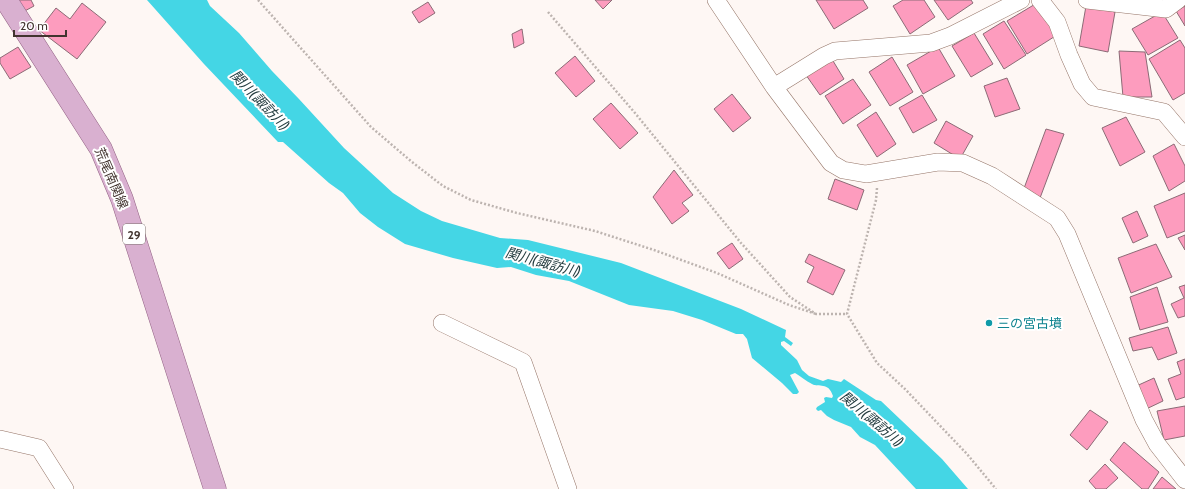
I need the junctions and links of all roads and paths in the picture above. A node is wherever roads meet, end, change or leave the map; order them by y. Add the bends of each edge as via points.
1 (6, 0) edge
2 (258, 0) edge
3 (716, 0) edge
4 (1021, 0) edge
5 (1040, 0) edge
6 (1087, 0) edge
7 (1178, 0) edge
8 (548, 12) dead end
9 (774, 87) junction
10 (1185, 137) edge
11 (879, 172) junction
12 (816, 314) junction
13 (847, 314) junction
14 (442, 323) dead end
15 (0, 439) edge
16 (1185, 480) edge
17 (64, 489) edge
18 (215, 489) edge
19 (568, 489) edge
20 (996, 489) edge

1 - 18 main road, 荒尾南関線 / 29 via 101,149 107,163 122,199
2 - 12 path via 371,127 443,186 471,200 517,214 595,231 654,250
3 - 9 street
4 - 9 street via 931,43 835,51
5 - 10 street via 1057,22 1082,84 1093,97 1164,112
6 - 7 street via 1166,9
8 - 12 path via 635,113 741,243 790,297
9 - 11 street via 832,163 843,170 866,174
11 - 13 path via 876,200
11 - 16 street via 938,162 963,163 992,176 1057,218 1067,234 1144,420 1157,444
12 - 13 path
13 - 20 path via 877,363 962,449
14 - 19 street via 523,362
15 - 17 street via 39,448

